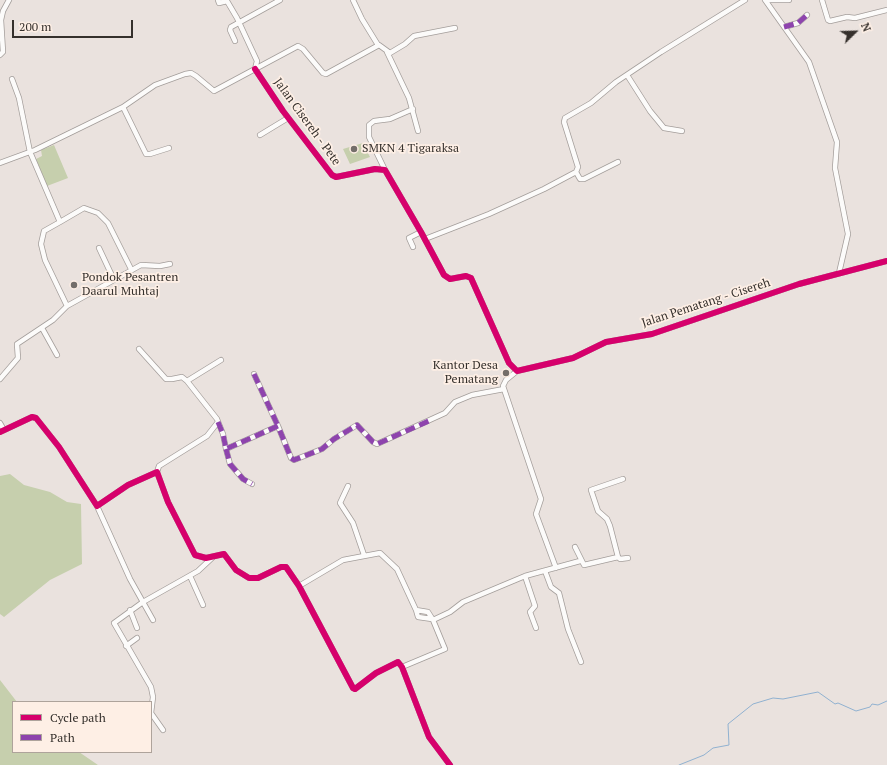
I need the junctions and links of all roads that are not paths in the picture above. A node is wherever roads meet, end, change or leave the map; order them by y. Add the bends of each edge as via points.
1 (9, 0) edge
2 (218, 0) edge
3 (280, 0) edge
4 (353, 0) edge
5 (745, 0) edge
6 (765, 0) edge
7 (769, 0) edge
8 (789, 0) edge
9 (822, 0) edge
10 (887, 10) edge
11 (807, 15) dead end
12 (239, 23) junction
13 (784, 27) junction
14 (455, 28) dead end
15 (235, 41) dead end
16 (378, 45) junction
17 (387, 52) junction
18 (0, 55) edge
19 (255, 70) junction
20 (627, 75) junction
21 (12, 78) dead end
22 (123, 107) junction
23 (413, 109) junction
24 (288, 118) junction
25 (418, 131) dead end
26 (682, 131) dead end
27 (260, 135) dead end
28 (169, 148) dead end
29 (30, 152) junction
30 (0, 161) edge
31 (618, 162) dead end
32 (385, 170) junction
33 (576, 172) junction
34 (60, 222) junction
35 (421, 232) junction
36 (425, 239) junction
37 (413, 247) dead end
38 (99, 248) dead end
39 (887, 261) edge
40 (170, 264) dead end
41 (131, 269) junction
42 (839, 273) junction
43 (114, 280) junction
44 (67, 306) junction
45 (42, 328) junction
46 (139, 349) dead end
47 (57, 354) dead end
48 (221, 360) dead end
49 (517, 371) junction
50 (254, 374) dead end
51 (0, 378) edge
52 (187, 381) junction
53 (504, 389) junction
54 (218, 422) junction
55 (0, 423) edge
56 (278, 426) junction
57 (2, 431) edge
58 (226, 449) junction
59 (157, 472) junction
60 (623, 479) dead end
61 (252, 484) dead end
62 (348, 486) dead end
63 (97, 506) junction
64 (575, 547) dead end
65 (364, 555) junction
66 (213, 557) junction
67 (618, 557) junction
68 (628, 558) dead end
69 (580, 561) junction
70 (556, 568) junction
71 (545, 571) junction
72 (190, 576) junction
73 (525, 576) junction
74 (300, 586) junction
75 (143, 602) junction
76 (203, 605) dead end
77 (130, 610) junction
78 (416, 610) junction
79 (153, 620) dead end
80 (433, 620) junction
81 (137, 628) dead end
82 (536, 628) dead end
83 (137, 638) dead end
84 (126, 646) junction
85 (581, 662) dead end
86 (402, 667) junction
87 (152, 705) edge
88 (152, 714) edge
89 (163, 730) dead end
90 (450, 765) edge

1 - 18 street via 1,20 3,52
2 - 12 street via 219,3 227,1
3 - 12 street
4 - 16 street
5 - 20 street
6 - 13 street
7 - 8 street
9 - 10 street via 830,21
11 - 13 street via 798,23
12 - 15 street via 230,28
12 - 19 street via 257,62
13 - 42 street via 809,62 837,142 835,168 848,234
14 - 17 street via 414,36 401,47
16 - 17 street
16 - 19 street via 326,74 298,46
17 - 23 street
19 - 22 street via 213,91 189,73 155,85
19 - 24 street, Jalan Cisereh - Pete
20 - 26 street via 664,128
20 - 33 street via 591,103 565,118 578,167
21 - 29 street via 19,98
22 - 28 street via 146,154
22 - 29 street
23 - 25 street
23 - 32 street via 390,119 374,121 369,125 370,137
24 - 27 street
24 - 32 street, Jalan Cisereh - Pete via 333,176
29 - 30 street
29 - 34 street
31 - 33 street via 584,180 580,179
32 - 35 street
33 - 36 street via 489,214
34 - 41 street via 84,208 98,213 108,223
34 - 44 street via 44,231 41,244 45,260
35 - 36 street
35 - 37 street via 409,238
36 - 49 street via 444,275 450,279 466,276 471,278 509,363
38 - 43 street
39 - 42 street, Jalan Pematang - Cisereh
40 - 41 street via 145,264
41 - 43 street
42 - 49 street, Jalan Pematang - Cisereh via 652,334 606,342 572,358
43 - 44 street
44 - 45 street
45 - 47 street
45 - 51 street via 17,344 18,358
46 - 52 street via 166,378 182,377
48 - 52 street
49 - 53 street via 504,383
50 - 56 street
52 - 54 street
53 - 56 street via 472,395 455,402 445,413 380,443 373,442 357,425 322,449 294,460
53 - 70 street via 541,499 536,514
54 - 58 street
54 - 59 street via 207,436 159,466
55 - 57 street
56 - 58 street
57 - 63 street via 32,417 36,418 59,447
58 - 61 street via 230,464 243,479
59 - 63 street via 128,485
59 - 66 street via 168,502 193,553 201,558
60 - 67 street via 591,490 598,511 607,519 610,526
62 - 65 street via 340,503 353,523
63 - 75 street
64 - 69 street
65 - 74 street via 343,560
65 - 78 street via 380,553 394,565
66 - 72 street via 205,567
66 - 74 street via 226,555 236,570 249,578 258,578 285,566
67 - 68 street
67 - 69 street via 585,565
69 - 70 street
70 - 71 street
71 - 73 street
71 - 85 street via 551,587 560,594 568,629
72 - 75 street
72 - 76 street
73 - 80 street via 467,600
73 - 82 street via 535,606 530,612
74 - 86 street via 354,689 396,662
75 - 77 street
75 - 79 street
77 - 81 street
77 - 84 street via 114,623
78 - 80 street via 428,612
78 - 80 street via 418,618
80 - 86 street via 446,649
83 - 84 street
84 - 87 street via 151,687
86 - 90 street via 429,737
88 - 89 street

